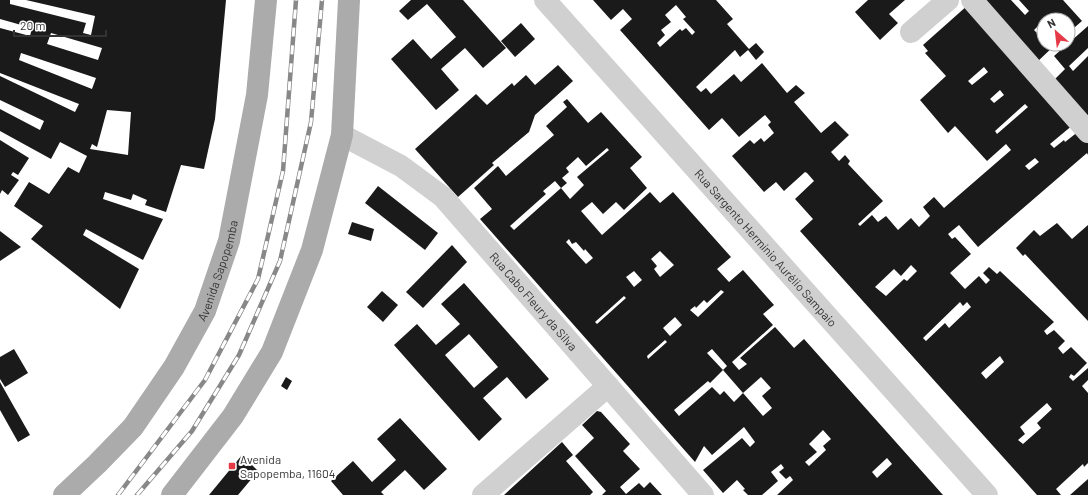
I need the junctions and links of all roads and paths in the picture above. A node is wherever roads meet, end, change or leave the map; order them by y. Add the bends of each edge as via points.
1 (266, 0) edge
2 (349, 0) edge
3 (546, 0) edge
4 (948, 0) edge
5 (972, 0) edge
6 (911, 32) dead end
7 (1088, 132) edge
8 (342, 135) junction
9 (608, 386) junction
10 (67, 494) edge
11 (172, 495) edge
12 (483, 495) edge
13 (703, 495) edge
14 (987, 495) edge

1 - 10 main road, Avenida Sapopemba via 257,95 241,180 229,241 205,311 174,367 133,427
2 - 8 main road
3 - 14 street, Rua Sargento Hermínio Aurélio Sampaio
4 - 6 street
5 - 7 street
8 - 9 street, Rua Cabo Fleury da Silva via 401,166 443,197
8 - 11 main road via 312,250 272,352 233,416
9 - 12 street
9 - 13 street, Rua Cabo Fleury da Silva

